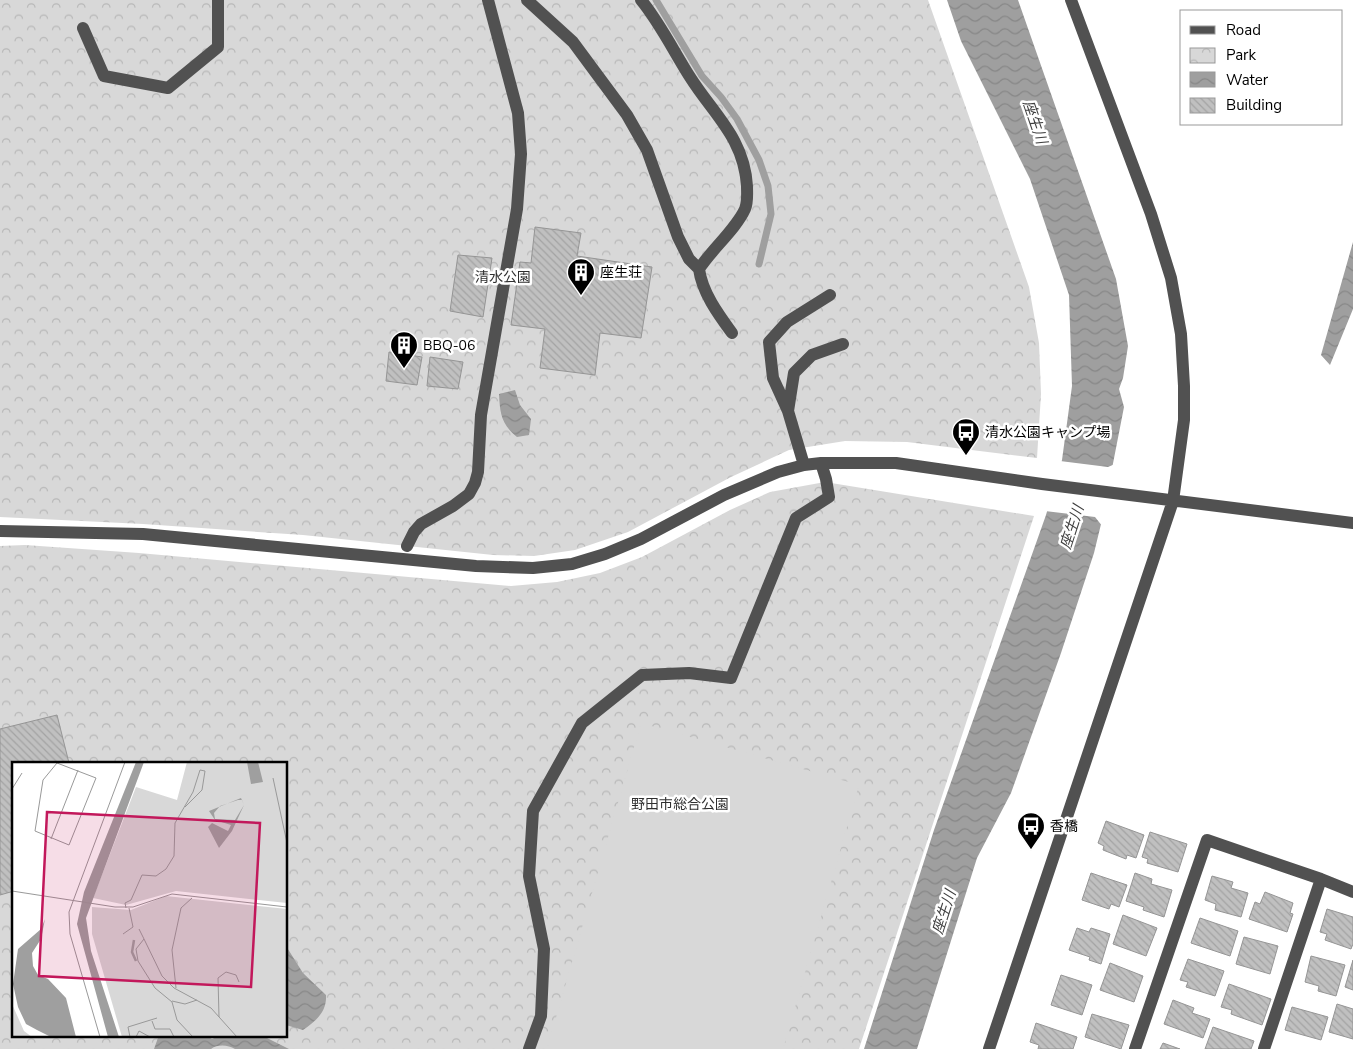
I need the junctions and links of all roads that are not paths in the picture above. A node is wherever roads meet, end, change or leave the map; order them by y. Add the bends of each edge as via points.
1 (218, 0) edge
2 (488, 0) edge
3 (527, 0) edge
4 (641, 0) edge
5 (1070, 0) edge
6 (83, 28) dead end
7 (699, 269) junction
8 (830, 295) dead end
9 (732, 333) dead end
10 (843, 344) dead end
11 (788, 411) junction
12 (821, 463) junction
13 (804, 465) junction
14 (1173, 501) junction
15 (1353, 523) edge
16 (0, 531) edge
17 (406, 546) dead end
18 (1321, 879) junction
19 (1353, 892) edge
20 (529, 1049) edge
21 (989, 1049) edge
22 (1135, 1049) edge
23 (1264, 1049) edge

1 - 6 street via 218,47 168,88 104,76
2 - 17 street via 519,118 521,154 517,209 481,415 478,472 469,494 421,524
3 - 7 street via 573,42 627,114 646,150 688,259
4 - 7 street via 699,92 729,130 743,159 746,208
5 - 14 street via 1151,214 1171,278 1181,334 1184,386 1184,420
7 - 9 street via 717,313
8 - 11 street via 787,322 769,342 773,378
10 - 11 street via 812,355 794,373
11 - 13 street
12 - 13 street
12 - 14 street via 896,463
12 - 20 street via 829,497 796,518 731,678 689,673 642,675 582,723 533,811 529,876 544,949 541,1016
13 - 16 street via 778,472 724,495 641,539 605,554 572,564 533,568 476,566 143,534
14 - 15 street
14 - 21 street
18 - 19 street
18 - 22 street via 1206,840
18 - 23 street

